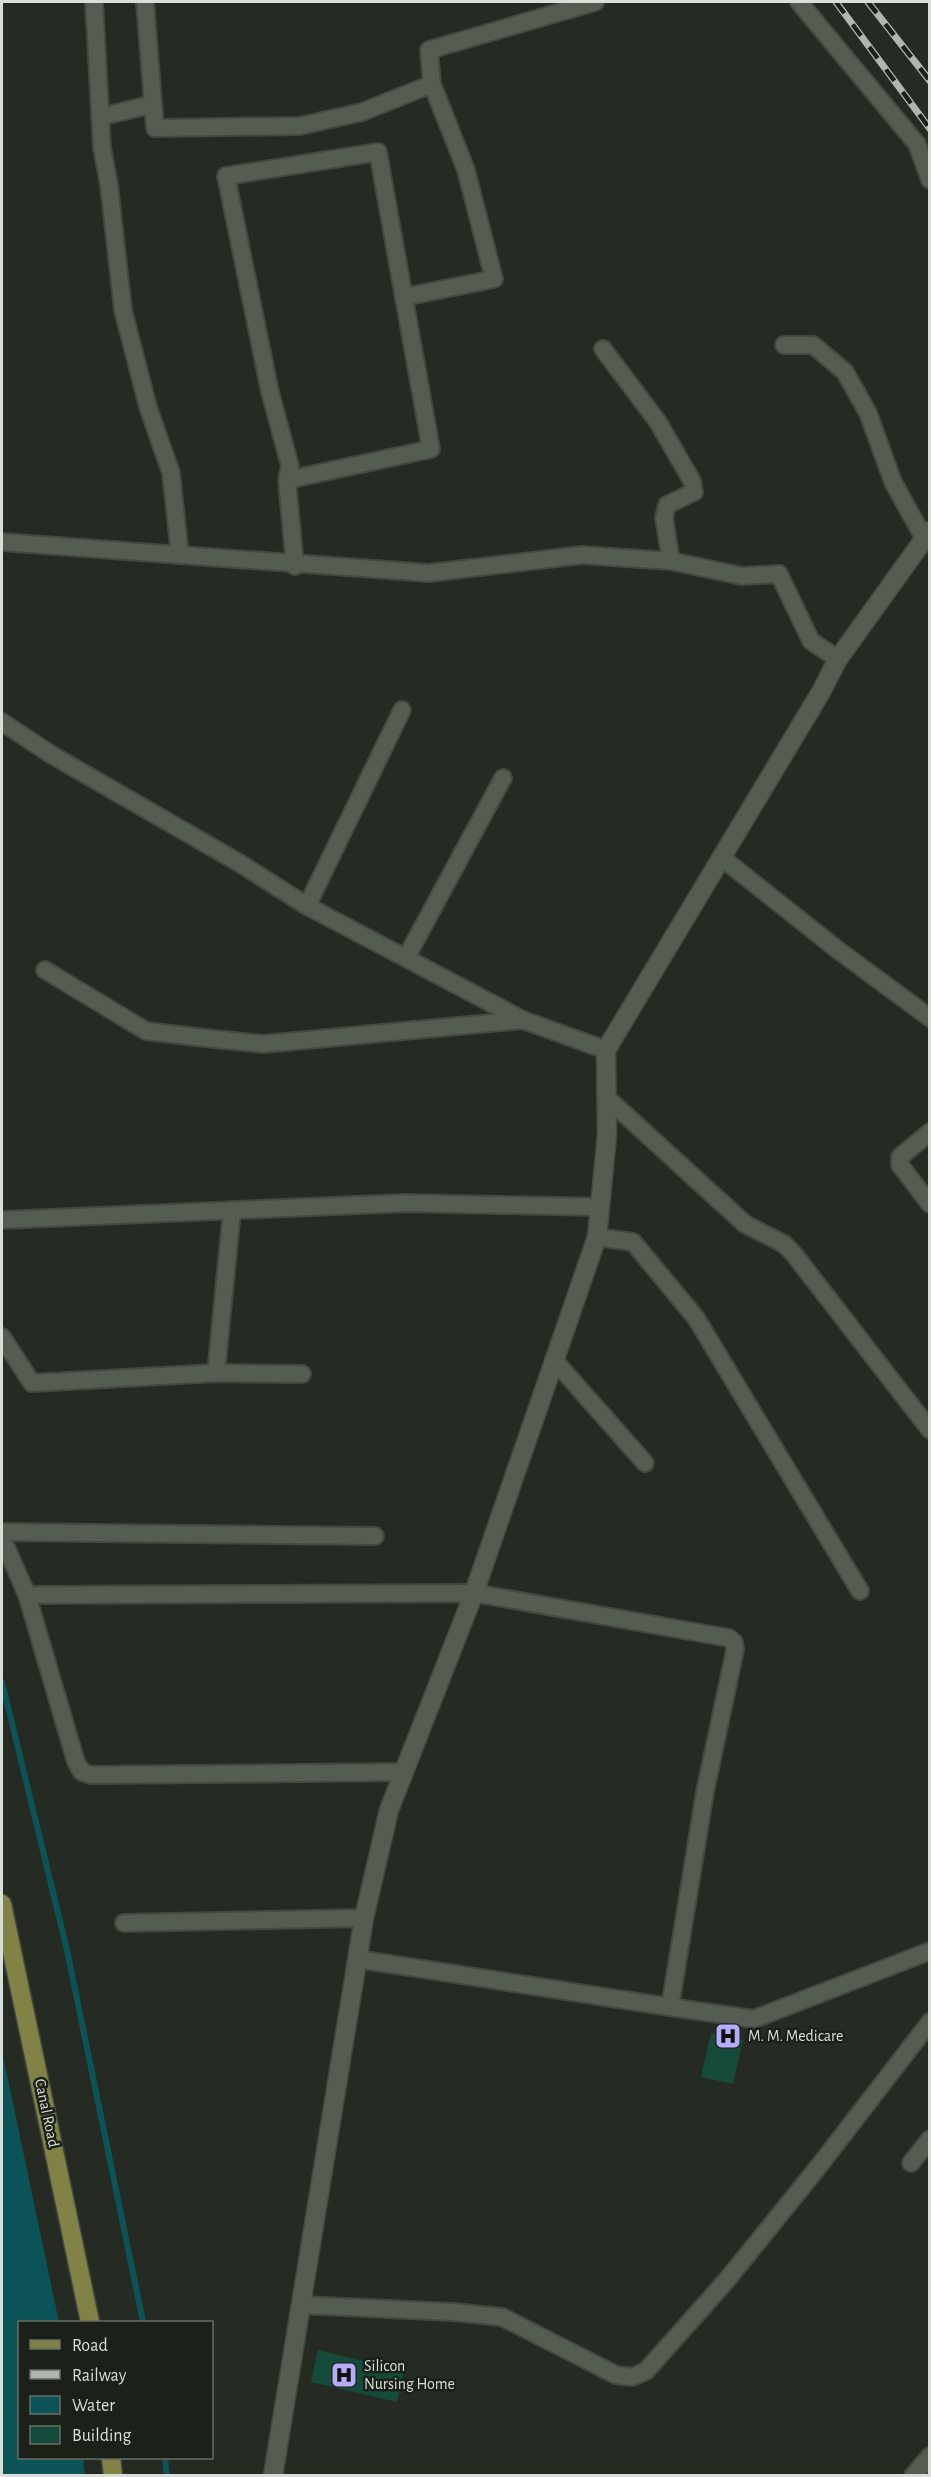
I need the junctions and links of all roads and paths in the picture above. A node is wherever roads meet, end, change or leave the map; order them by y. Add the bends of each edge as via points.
1 (94, 2) edge
2 (145, 2) edge
3 (595, 2) edge
4 (799, 2) edge
5 (432, 84) junction
6 (153, 104) junction
7 (100, 117) junction
8 (930, 180) edge
9 (404, 297) junction
10 (784, 345) dead end
11 (603, 349) dead end
12 (287, 480) junction
13 (927, 535) edge
14 (2, 542) edge
15 (180, 555) junction
16 (670, 561) junction
17 (296, 566) junction
18 (838, 659) junction
19 (402, 710) dead end
20 (2, 722) edge
21 (503, 778) dead end
22 (722, 858) junction
23 (307, 906) junction
24 (406, 958) junction
25 (45, 970) dead end
26 (930, 1018) edge
27 (523, 1020) junction
28 (606, 1050) junction
29 (607, 1098) junction
30 (930, 1132) edge
31 (930, 1203) edge
32 (600, 1207) junction
33 (232, 1210) junction
34 (2, 1220) edge
35 (597, 1237) junction
36 (2, 1338) edge
37 (554, 1360) junction
38 (216, 1373) junction
39 (302, 1374) dead end
40 (930, 1430) edge
41 (645, 1463) dead end
42 (2, 1532) edge
43 (375, 1536) dead end
44 (2, 1538) edge
45 (860, 1591) dead end
46 (474, 1593) junction
47 (27, 1595) junction
48 (403, 1772) junction
49 (2, 1904) edge
50 (364, 1918) junction
51 (124, 1923) dead end
52 (930, 1951) edge
53 (357, 1959) junction
54 (670, 2007) junction
55 (930, 2022) edge
56 (930, 2139) edge
57 (911, 2163) dead end
58 (301, 2305) junction
59 (90, 2321) edge
60 (930, 2456) edge
61 (111, 2459) edge
62 (112, 2475) edge
63 (273, 2475) edge
64 (913, 2475) edge

1 - 7 street
2 - 6 street
3 - 5 street via 429,50
4 - 8 street via 917,144
5 - 6 street via 362,112 300,126 155,128
5 - 9 street via 466,170 494,279
6 - 7 street
7 - 15 street via 123,310 148,408 171,473
9 - 12 street via 431,448
9 - 12 street via 378,152 226,176 270,392 290,466
10 - 13 street via 813,345 845,372 868,413 893,482
11 - 16 street via 658,422 692,481 694,492 667,505 664,518
12 - 17 street
13 - 18 street
14 - 15 street
15 - 17 street
16 - 17 street via 582,555 429,573
16 - 18 street via 742,576 779,574 811,641
18 - 22 street
19 - 23 street
20 - 23 street
21 - 24 street
22 - 26 street
22 - 28 street
23 - 24 street
24 - 27 street
25 - 27 street via 146,1031 205,1038 263,1044
27 - 28 street
28 - 29 street
29 - 32 street
29 - 40 street via 745,1224 793,1252
30 - 31 street via 900,1157 900,1165
32 - 33 street via 405,1203
32 - 35 street
33 - 34 street
33 - 38 street
35 - 37 street
35 - 45 street via 633,1242 696,1318
36 - 38 street via 32,1383
37 - 41 street
37 - 46 street
38 - 39 street
42 - 43 street
44 - 47 street
46 - 47 street
46 - 48 street
46 - 54 street via 729,1638 734,1642
47 - 48 street via 82,1772
48 - 50 street via 388,1810
49 - 59 main road, Canal Road
50 - 51 street
50 - 53 street
52 - 54 street via 754,2019
53 - 54 street
53 - 58 street
55 - 58 street via 726,2281 646,2371 632,2377 616,2376 502,2317
56 - 57 street
58 - 63 street
60 - 64 street
61 - 62 main road

